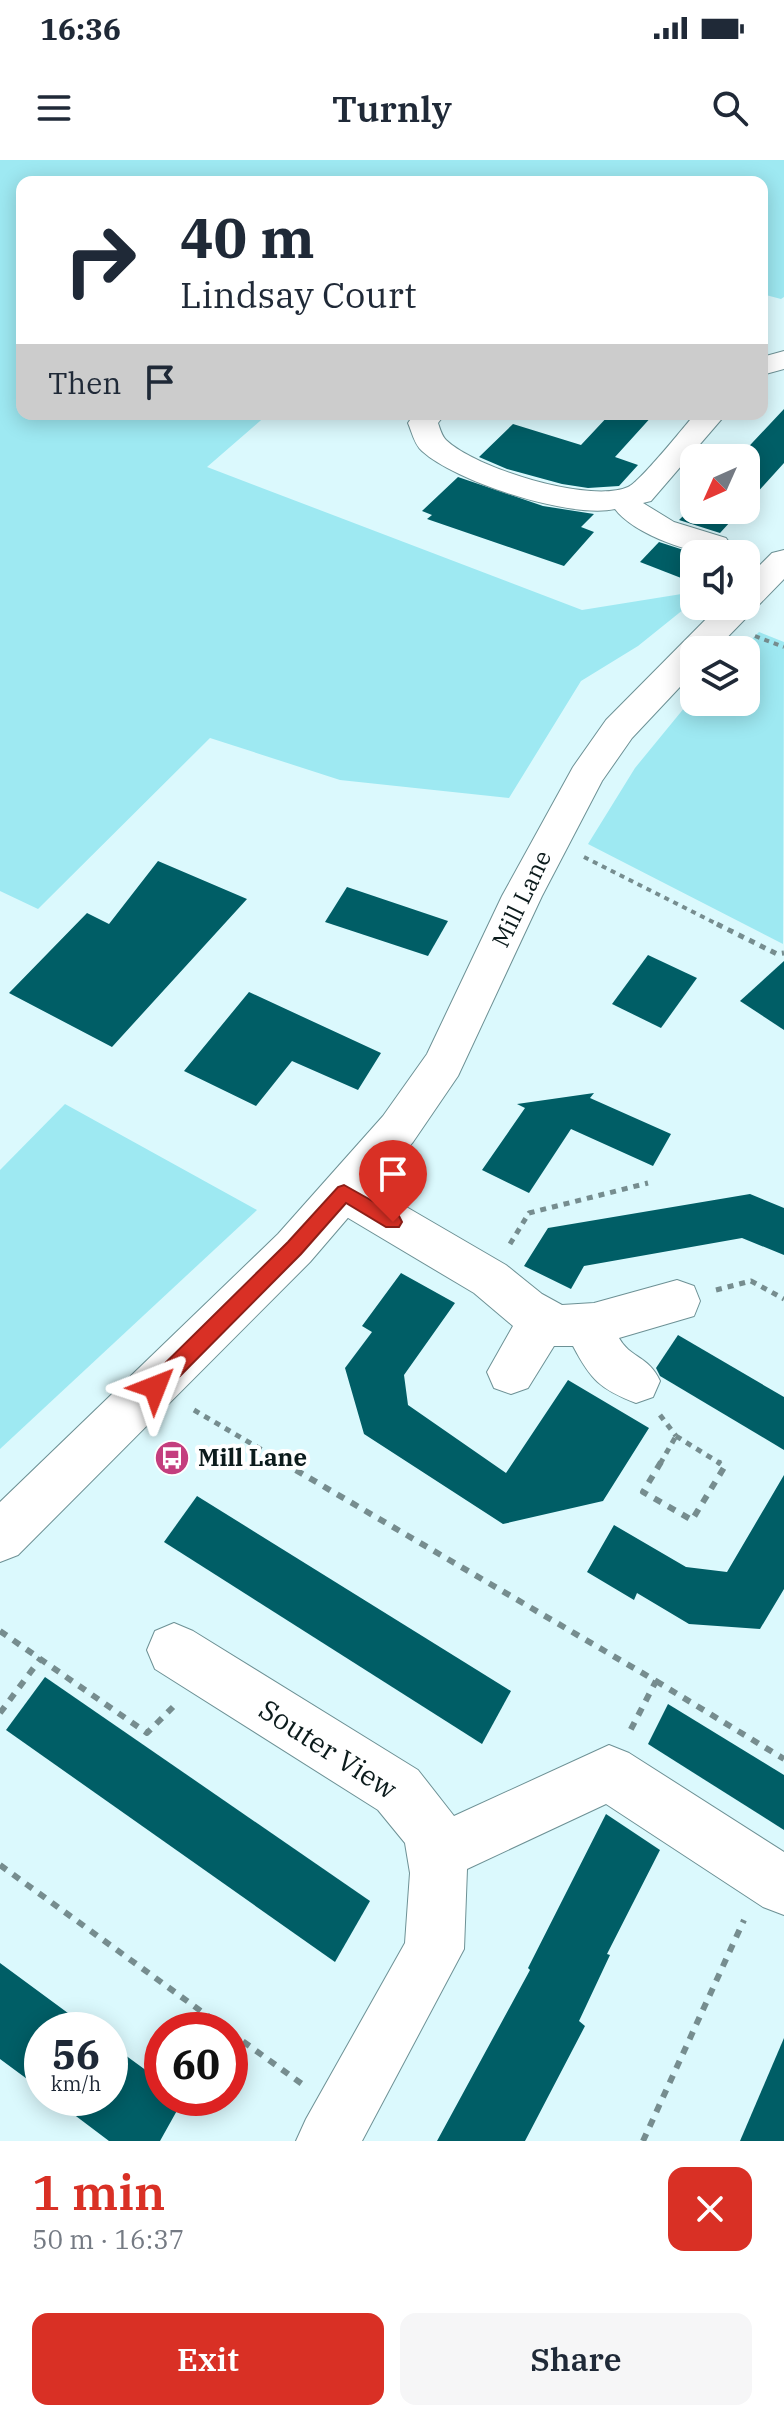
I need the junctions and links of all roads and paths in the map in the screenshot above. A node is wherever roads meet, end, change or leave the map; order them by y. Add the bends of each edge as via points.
1 (425, 420) edge
2 (705, 420) edge
3 (632, 496) junction
4 (701, 540) edge
5 (784, 560) edge
6 (760, 584) edge
7 (724, 620) edge
8 (708, 636) edge
9 (680, 665) edge
10 (548, 844) junction
11 (784, 953) edge
12 (648, 1183) dead end
13 (344, 1193) junction
14 (490, 1279) junction
15 (784, 1299) edge
16 (677, 1301) joint
17 (565, 1323) junction
18 (511, 1372) dead end
19 (636, 1381) joint
20 (155, 1387) junction
21 (676, 1436) junction
22 (0, 1537) edge
23 (0, 1631) edge
24 (41, 1658) junction
25 (176, 1677) joint
26 (656, 1681) junction
27 (0, 1713) edge
28 (784, 1759) edge
29 (609, 1773) junction
30 (435, 1854) junction
31 (0, 1865) edge
32 (775, 1880) edge
33 (203, 2012) edge
34 (248, 2045) edge
35 (308, 2089) dead end
36 (328, 2141) edge
37 (643, 2141) edge

1 - 3 street via 431,443 496,477 556,498 601,503
2 - 3 street
3 - 4 street via 629,508 639,518
5 - 6 street
7 - 8 street, Mill Lane
9 - 10 street, Mill Lane via 619,729
10 - 11 path via 588,858
10 - 13 street, Mill Lane via 443,1064
12 - 14 path via 529,1213
13 - 14 street
13 - 20 street, Mill Lane
14 - 17 street
15 - 16 path via 751,1281
16 - 17 street
17 - 18 street
17 - 19 street
19 - 21 path
20 - 22 street, Mill Lane
20 - 26 path
21 - 21 path via 725,1466 692,1520 643,1492
23 - 24 path
24 - 25 path via 147,1733 163,1715
24 - 27 path
25 - 30 street, Souter View via 398,1790 431,1830
26 - 28 path
26 - 29 path
29 - 30 street
29 - 32 street
30 - 36 street, Souter View via 439,1873 434,1949
31 - 33 path
32 - 37 path
34 - 35 path

